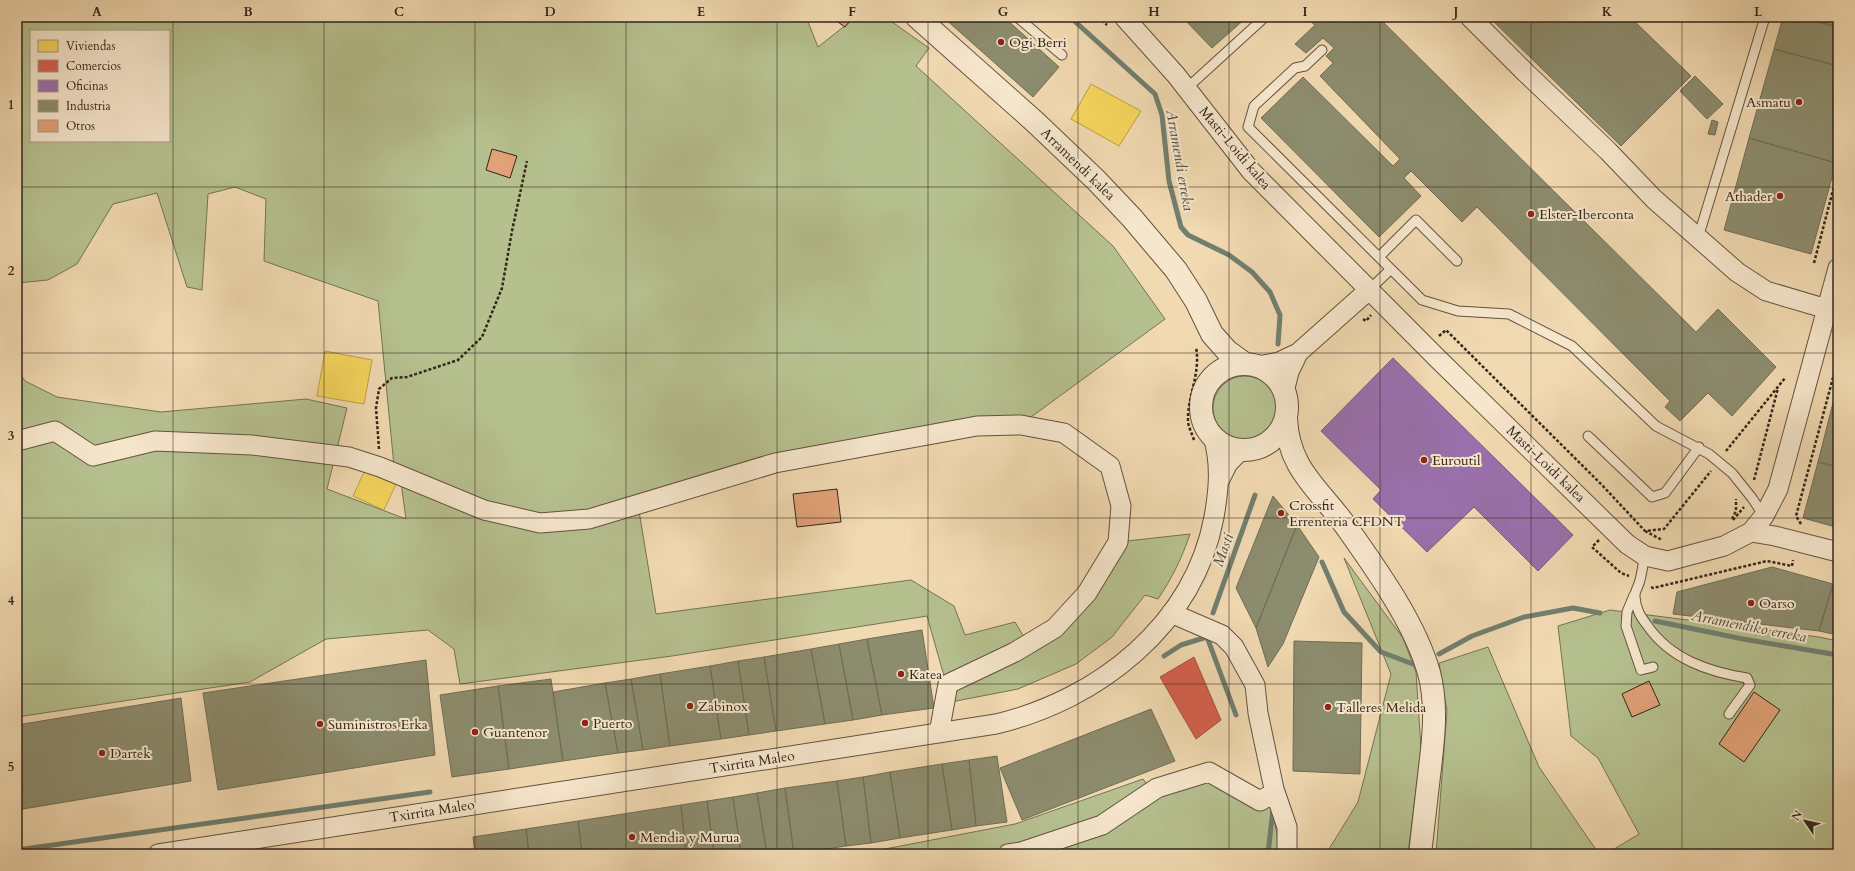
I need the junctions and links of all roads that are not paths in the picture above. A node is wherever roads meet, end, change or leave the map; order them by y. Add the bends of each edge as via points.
1 (917, 17) edge
2 (1017, 17) edge
3 (1124, 17) edge
4 (1265, 17) edge
5 (1470, 17) edge
6 (1765, 17) edge
7 (1322, 50) dead end
8 (1062, 55) dead end
9 (1186, 88) junction
10 (1698, 238) junction
11 (1379, 257) junction
12 (1457, 261) dead end
13 (1838, 268) edge
14 (1391, 269) junction
15 (1370, 289) junction
16 (1828, 309) junction
17 (1203, 337) junction
18 (1298, 354) junction
19 (1251, 365) junction
20 (1208, 386) junction
21 (1284, 392) junction
22 (1286, 418) junction
23 (1588, 436) dead end
24 (17, 441) edge
25 (1204, 441) junction
26 (1699, 447) junction
27 (1252, 448) junction
28 (1302, 472) junction
29 (1219, 481) junction
30 (1764, 516) junction
31 (1751, 532) junction
32 (1838, 552) edge
33 (1645, 556) junction
34 (1634, 595) junction
35 (1171, 613) junction
36 (1653, 667) dead end
37 (1730, 714) dead end
38 (939, 733) junction
39 (1274, 789) junction
40 (1052, 848) edge
41 (158, 854) edge
42 (1008, 854) edge
43 (1287, 854) edge
44 (1420, 854) edge

1 - 17 street, Arramendi kalea via 1034,121 1127,213 1176,270 1196,301
2 - 8 lane
3 - 9 street, Masti-Loidi kalea
4 - 9 lane
5 - 10 street via 1654,199
6 - 10 lane
7 - 11 lane via 1305,66 1295,68 1254,106 1248,127
9 - 15 street, Masti-Loidi kalea via 1251,171
10 - 16 street via 1737,272 1766,291
11 - 12 lane via 1416,220
11 - 14 lane
13 - 16 street, Masti-Loidi kalea
14 - 15 lane
14 - 26 lane via 1422,300 1458,312 1509,314 1572,346 1656,426
15 - 18 street
15 - 33 street, Masti-Loidi kalea via 1627,544
16 - 30 street, Masti-Loidi kalea via 1778,489
17 - 19 street
17 - 20 street via 1213,359
18 - 19 street via 1279,362
18 - 21 street via 1289,372
19 - 20 street via 1230,367 1217,374
19 - 21 street via 1274,376
20 - 25 street via 1202,398
21 - 22 street
22 - 27 street via 1272,440
22 - 28 street via 1289,446
23 - 26 lane via 1652,497 1665,493
24 - 38 street via 54,431 93,456 155,441 260,446 349,456 484,510 540,523 555,523 589,519 775,463 978,426 1021,425 1064,433 1110,466 1121,506 1118,542 1087,593 1055,628 1015,652 948,684
25 - 27 street via 1221,443 1231,448
25 - 29 street, Txirrita Maleo via 1218,457
26 - 30 lane via 1732,473
27 - 28 street via 1283,458
27 - 29 street, Txirrita Maleo via 1228,463
28 - 44 street via 1347,528 1401,610 1418,641 1429,674 1433,705 1433,738
29 - 35 street, Txirrita Maleo via 1212,532 1204,556 1193,579
30 - 31 street, Masti-Loidi kalea
31 - 32 street
31 - 33 street, Masti-Loidi kalea via 1724,546 1668,561
33 - 34 lane
34 - 36 lane via 1627,612 1626,626 1641,670
34 - 37 lane via 1638,612 1650,631 1667,649 1708,669 1748,678 1750,685
35 - 38 street, Txirrita Maleo via 1148,640 1110,674 1067,700 1020,718
35 - 39 street via 1222,635 1234,647 1255,685 1258,713
38 - 41 street, Txirrita Maleo
39 - 40 street via 1260,801 1209,772 1157,788 1102,825
39 - 43 street via 1287,827
40 - 42 street

